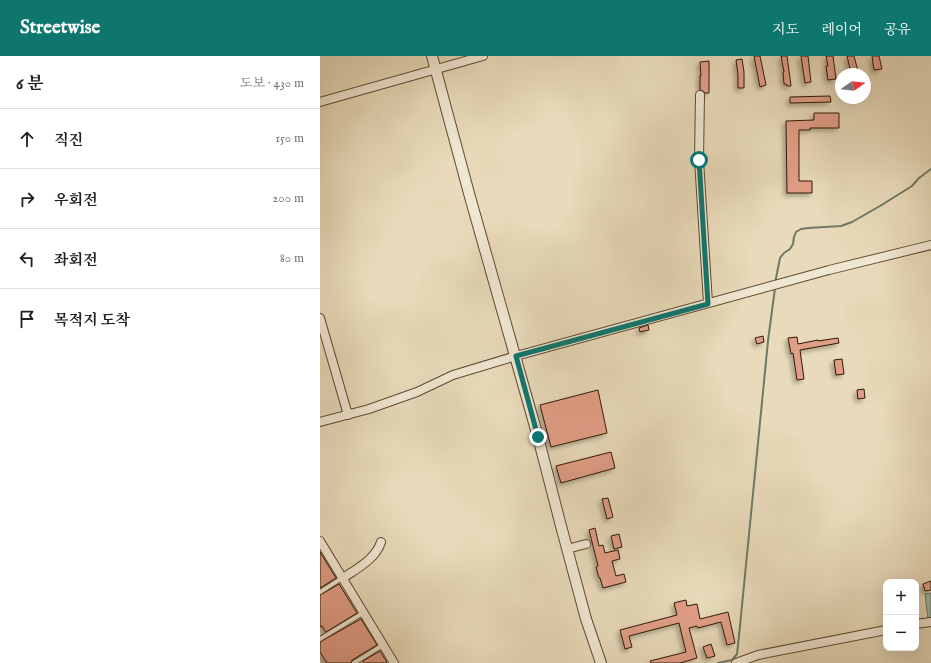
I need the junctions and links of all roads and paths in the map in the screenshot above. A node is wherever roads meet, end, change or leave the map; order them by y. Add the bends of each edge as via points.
1 (432, 56) edge
2 (483, 56) edge
3 (435, 69) junction
4 (700, 95) dead end
5 (320, 102) edge
6 (931, 245) edge
7 (708, 304) junction
8 (320, 318) edge
9 (516, 356) junction
10 (348, 415) junction
11 (320, 422) edge
12 (381, 542) dead end
13 (321, 543) edge
14 (586, 544) dead end
15 (567, 549) junction
16 (343, 578) junction
17 (320, 592) edge
18 (364, 613) junction
19 (931, 622) edge
20 (919, 624) edge
21 (883, 631) edge
22 (320, 639) edge
23 (383, 645) junction
24 (354, 663) edge
25 (394, 663) edge
26 (601, 663) edge
27 (736, 663) edge

1 - 3 street
2 - 3 street
3 - 5 street
3 - 9 street
4 - 7 street via 699,160
6 - 7 street
7 - 9 street
8 - 10 street
9 - 10 street via 453,375 417,392
9 - 15 street
10 - 11 street
12 - 16 street via 376,553
13 - 16 street
14 - 15 street
15 - 26 street
16 - 17 lane
16 - 18 street
18 - 22 lane
18 - 23 street
19 - 20 street
21 - 27 street via 758,655
23 - 24 lane
23 - 25 street

